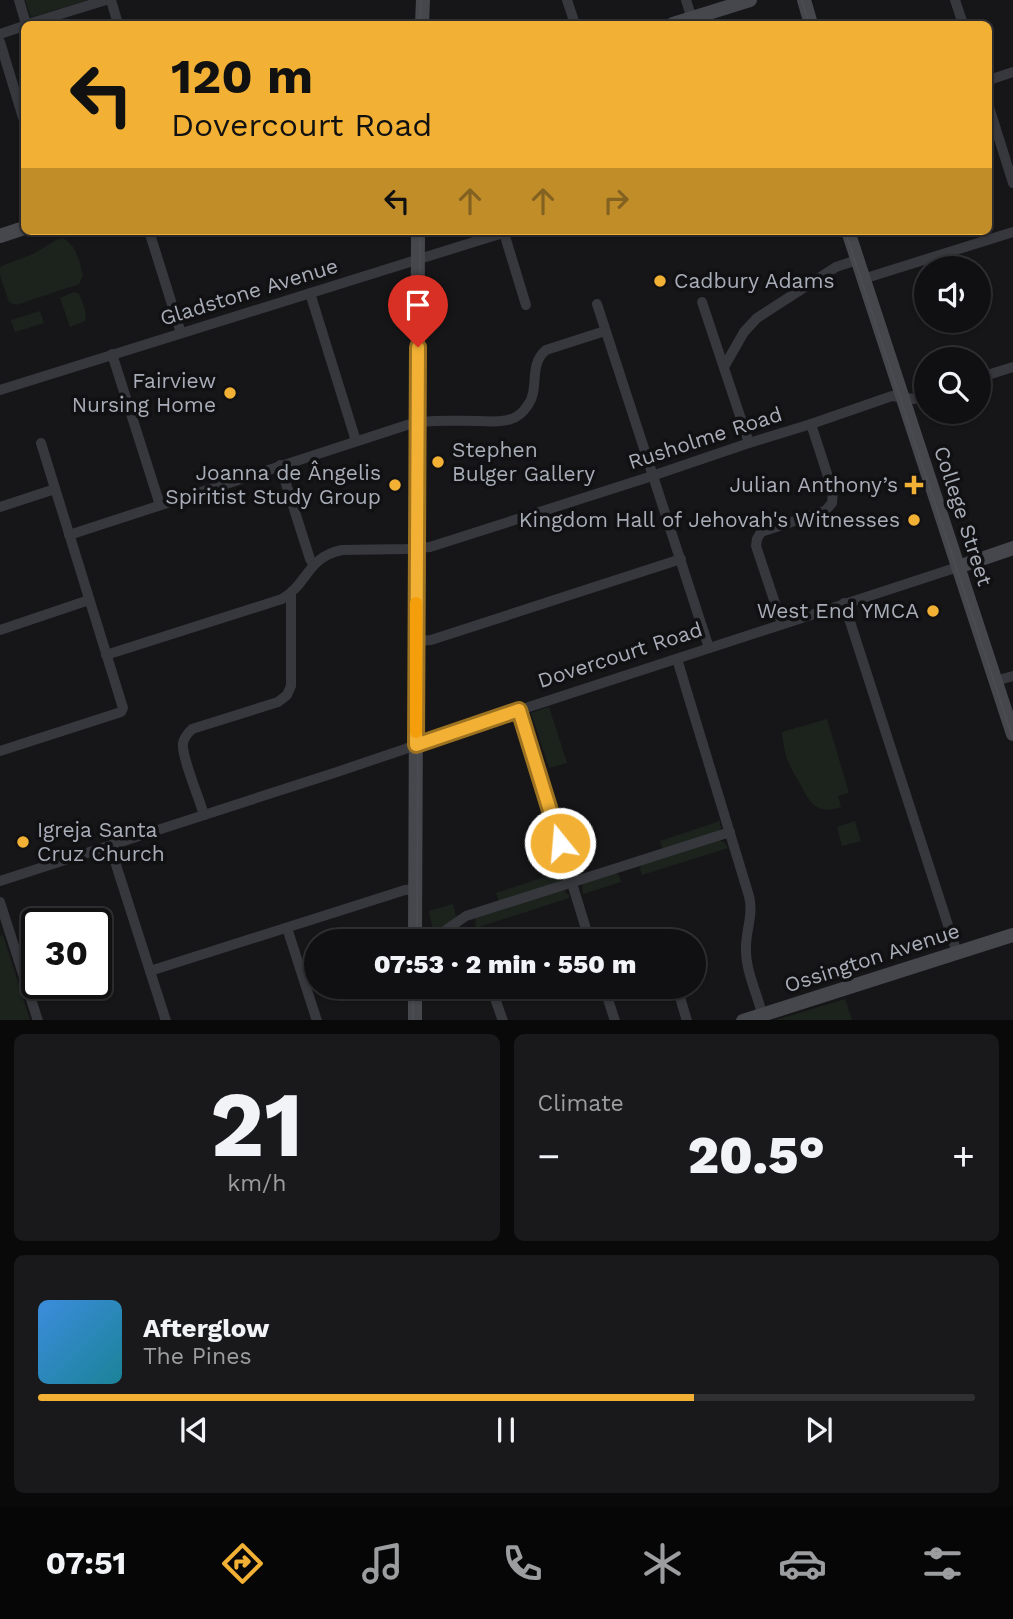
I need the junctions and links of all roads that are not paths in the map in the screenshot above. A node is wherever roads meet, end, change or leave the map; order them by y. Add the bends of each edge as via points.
1 (19, 0) edge
2 (108, 0) edge
3 (423, 0) edge
4 (567, 0) edge
5 (686, 0) edge
6 (750, 0) edge
7 (804, 0) edge
8 (956, 0) edge
9 (692, 19) junction
10 (25, 21) edge
11 (39, 21) edge
12 (117, 21) edge
13 (422, 21) edge
14 (574, 21) edge
15 (684, 21) edge
16 (810, 21) edge
17 (962, 21) edge
18 (21, 27) edge
19 (0, 34) edge
20 (0, 42) edge
21 (1013, 72) edge
22 (992, 79) edge
23 (21, 111) edge
24 (992, 116) edge
25 (1013, 183) edge
26 (21, 229) edge
27 (1013, 232) edge
28 (150, 235) edge
29 (418, 235) edge
30 (497, 235) edge
31 (508, 235) edge
32 (849, 235) edge
33 (0, 236) edge
34 (418, 259) junction
35 (856, 260) junction
36 (863, 279) junction
37 (310, 293) junction
38 (702, 302) dead end
39 (597, 304) dead end
40 (526, 305) dead end
41 (605, 331) junction
42 (181, 333) junction
43 (112, 354) junction
44 (724, 367) junction
45 (1013, 367) edge
46 (991, 374) edge
47 (0, 390) edge
48 (902, 398) junction
49 (914, 399) edge
50 (417, 423) junction
51 (811, 424) junction
52 (356, 441) junction
53 (41, 443) dead end
54 (749, 443) junction
55 (280, 465) junction
56 (654, 475) junction
57 (55, 489) junction
58 (160, 505) junction
59 (0, 507) edge
60 (69, 535) junction
61 (416, 548) junction
62 (1013, 548) edge
63 (681, 559) junction
64 (313, 564) junction
65 (958, 567) junction
66 (291, 594) junction
67 (89, 600) junction
68 (844, 603) junction
69 (782, 624) junction
70 (0, 630) edge
71 (416, 641) junction
72 (709, 648) junction
73 (106, 655) junction
74 (677, 659) junction
75 (1013, 676) edge
76 (995, 681) junction
77 (519, 710) junction
78 (1013, 734) edge
79 (416, 745) junction
80 (0, 751) edge
81 (204, 816) junction
82 (730, 832) junction
83 (110, 846) junction
84 (0, 881) edge
85 (572, 883) junction
86 (415, 889) junction
87 (0, 902) edge
88 (287, 928) junction
89 (415, 929) edge
90 (447, 929) edge
91 (586, 929) edge
92 (1013, 935) edge
93 (957, 953) junction
94 (150, 971) junction
95 (415, 999) edge
96 (495, 999) edge
97 (608, 999) edge
98 (681, 999) edge
99 (762, 1014) junction
100 (38, 1020) edge
101 (166, 1020) edge
102 (317, 1020) edge
103 (415, 1020) edge
104 (503, 1020) edge
105 (615, 1020) edge
106 (687, 1020) edge
107 (743, 1020) edge

1 - 10 street
2 - 11 street
2 - 12 street
3 - 13 main road
4 - 14 street
5 - 9 street
6 - 9 main road
7 - 16 main road
8 - 17 street
9 - 15 main road
18 - 19 street
20 - 23 street
21 - 22 street
24 - 25 street
26 - 33 main road
27 - 36 street
28 - 42 street
29 - 34 main road
30 - 34 street, Gladstone Avenue
31 - 40 street
32 - 35 main road, College Street
34 - 37 street, Gladstone Avenue
34 - 50 main road
35 - 36 main road, College Street
35 - 44 street via 836,267 757,318
36 - 48 main road, College Street
37 - 42 street, Gladstone Avenue
37 - 52 street
38 - 44 street
39 - 41 street
41 - 50 street via 541,354 531,401 512,419
41 - 56 street
42 - 43 street, Gladstone Avenue
43 - 47 street, Gladstone Avenue
43 - 58 street
44 - 54 street
45 - 46 street
48 - 49 street, Rusholme Road
48 - 51 street, Rusholme Road via 891,396
48 - 65 main road, College Street
50 - 52 street
50 - 61 main road
51 - 54 street, Rusholme Road
51 - 69 street via 832,503 822,513 761,532 756,546
52 - 55 street
53 - 57 street
54 - 56 street, Rusholme Road
55 - 58 street
55 - 64 street
56 - 61 street, Rusholme Road
56 - 63 street
57 - 59 street
57 - 60 street
58 - 60 street
60 - 67 street
61 - 64 street, Rusholme Road via 342,550
61 - 71 main road
62 - 65 main road, Dovercourt Road
63 - 71 street
63 - 72 street
64 - 66 street
65 - 68 street, Dovercourt Road
65 - 76 main road, College Street
66 - 73 street
66 - 81 street via 287,695 278,702 192,729 184,740 183,750
67 - 70 street
67 - 73 street
68 - 69 street, Dovercourt Road
68 - 93 street
69 - 72 street, Dovercourt Road
71 - 79 main road
72 - 74 street, Dovercourt Road
73 - 80 street via 121,712
74 - 77 street, Dovercourt Road
74 - 82 street
75 - 76 street
76 - 78 main road, College Street
77 - 79 street, Dovercourt Road
77 - 85 street
79 - 81 street, Dovercourt Road
79 - 86 main road
81 - 83 street, Dovercourt Road
82 - 85 street
82 - 99 street via 751,903 746,954
83 - 84 street, Dovercourt Road
83 - 94 street
85 - 90 street via 462,918
85 - 91 street
86 - 88 street
86 - 89 main road
87 - 100 street
88 - 94 street
88 - 102 street
92 - 93 main road, Ossington Avenue
93 - 99 main road, Ossington Avenue
94 - 101 street
95 - 103 main road
96 - 104 street
97 - 105 street
98 - 106 street
99 - 107 main road, Ossington Avenue

